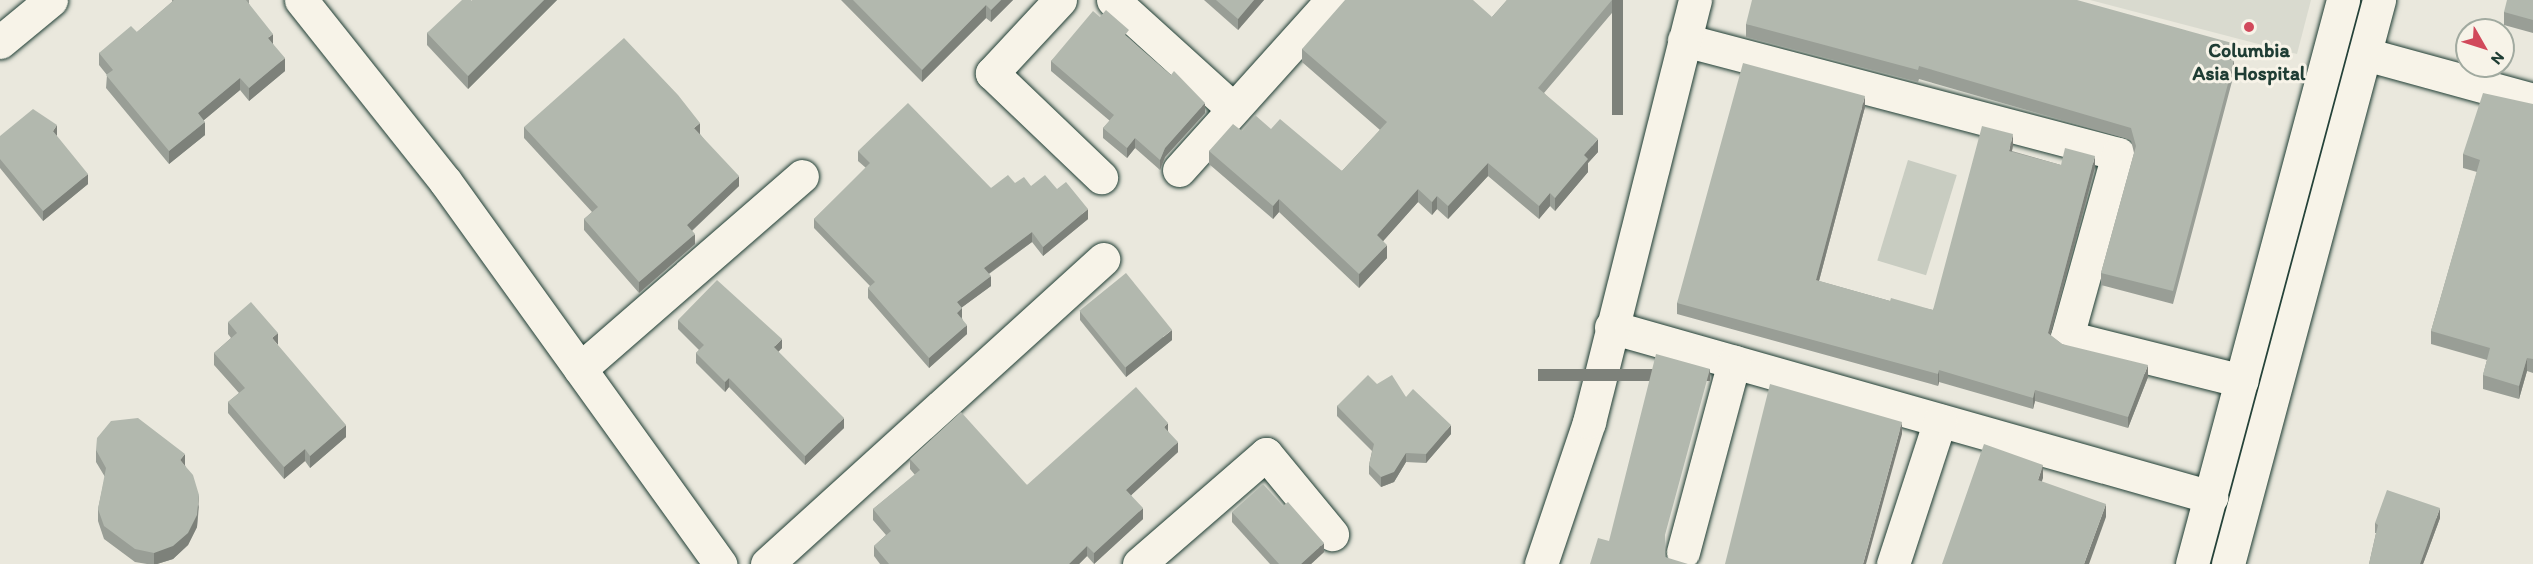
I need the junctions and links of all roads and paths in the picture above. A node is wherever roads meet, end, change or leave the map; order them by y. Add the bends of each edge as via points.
1 (51, 0) edge
2 (301, 0) edge
3 (1060, 0) edge
4 (1113, 0) edge
5 (1332, 0) edge
6 (1695, 0) edge
7 (2343, 0) edge
8 (2379, 0) edge
9 (1684, 40) junction
10 (0, 42) edge
11 (2365, 54) junction
12 (2533, 100) edge
13 (1233, 109) junction
14 (1179, 170) dead end
15 (802, 176) dead end
16 (1101, 177) dead end
17 (1103, 259) dead end
18 (1611, 327) junction
19 (1734, 362) junction
20 (580, 369) junction
21 (2242, 381) junction
22 (1940, 420) junction
23 (2211, 497) junction
24 (1332, 534) dead end
25 (1683, 552) dead end
26 (720, 564) edge
27 (767, 564) edge
28 (1139, 564) edge
29 (1541, 564) edge
30 (1893, 564) edge
31 (2192, 564) edge
32 (2228, 564) edge

1 - 10 street
2 - 20 street via 445,181
3 - 16 street via 992,73
4 - 13 street
5 - 13 street
6 - 9 street
7 - 21 street
8 - 11 street
9 - 18 street
9 - 21 street via 2118,154 2067,337
11 - 12 street
11 - 32 street
13 - 14 street
15 - 20 street
17 - 27 street
18 - 19 street
18 - 29 street via 1589,422
19 - 22 street
19 - 25 street
20 - 26 street
21 - 23 street
22 - 23 street
22 - 30 street
23 - 31 street
24 - 28 street via 1266,454

